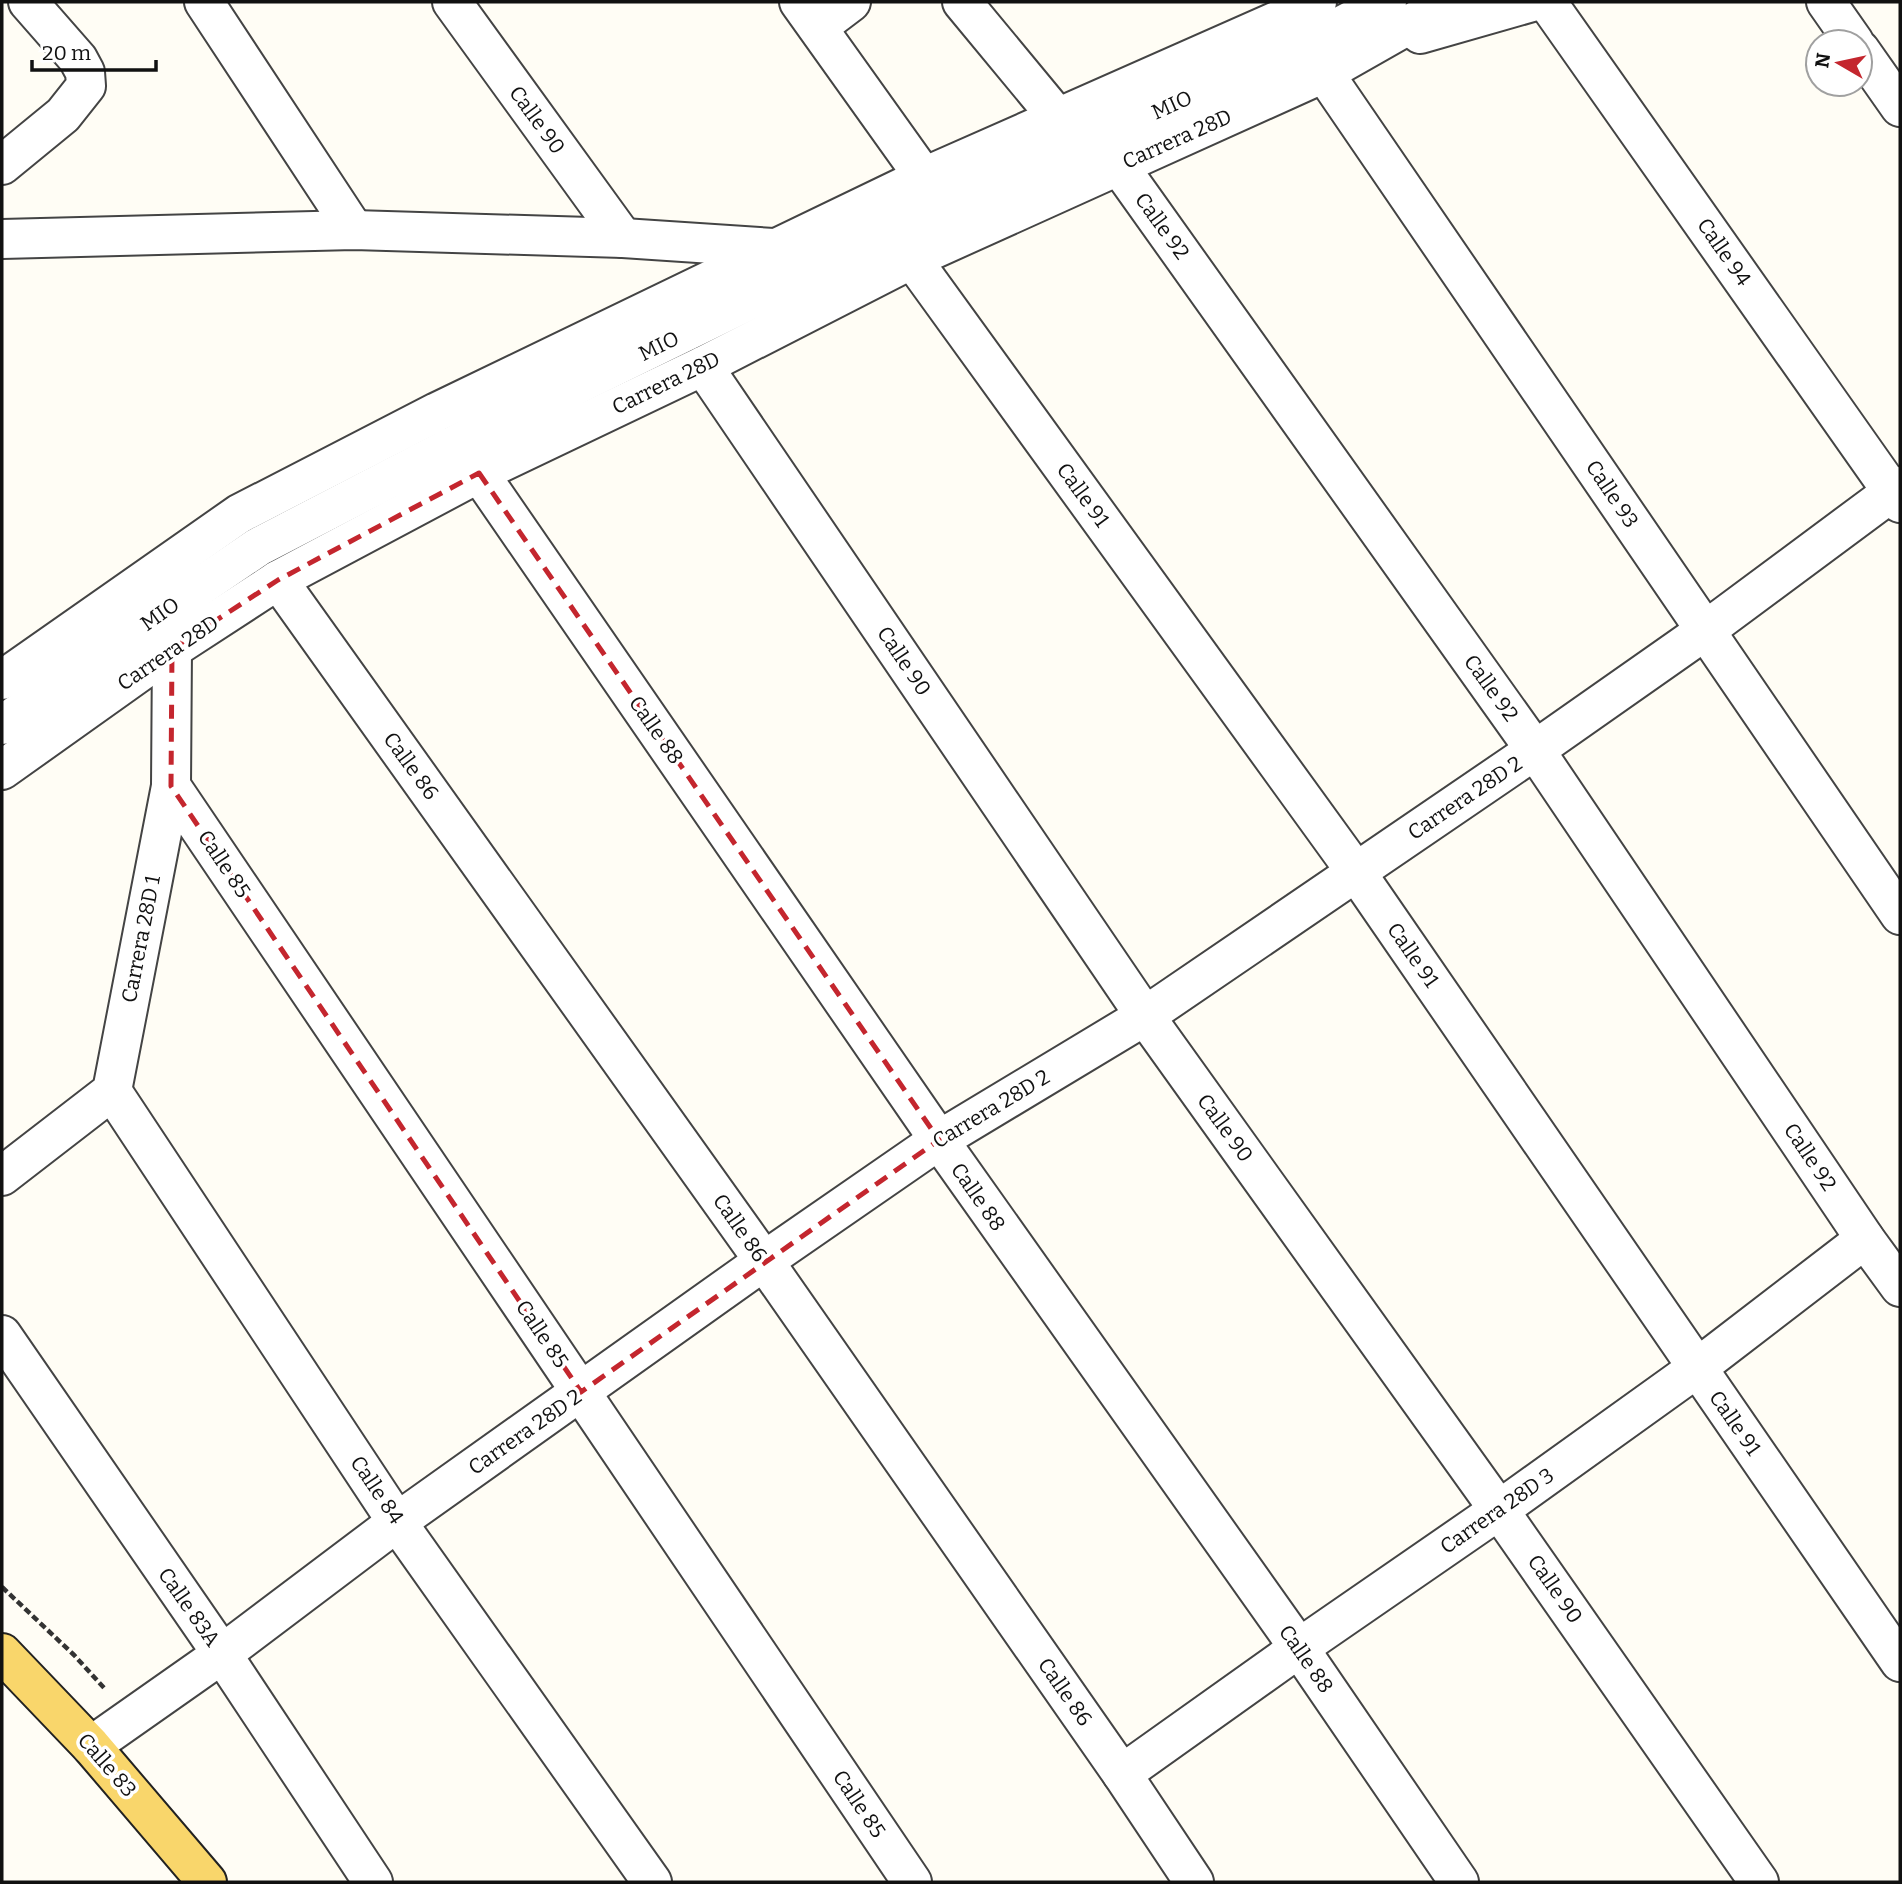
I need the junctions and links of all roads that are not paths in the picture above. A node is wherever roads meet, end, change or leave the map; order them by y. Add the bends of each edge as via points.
1 (27, 2) edge
2 (204, 2) edge
3 (452, 2) edge
4 (851, 2) edge
5 (962, 2) edge
6 (1387, 2) edge
7 (1449, 2) edge
8 (1532, 2) edge
9 (1547, 2) edge
10 (1826, 2) edge
11 (808, 15) edge
12 (1326, 16) edge
13 (1844, 28) edge
14 (1874, 70) edge
15 (1324, 73) junction
16 (1900, 107) edge
17 (1058, 118) junction
18 (2, 165) edge
19 (1119, 166) junction
20 (924, 177) junction
21 (355, 230) junction
22 (623, 238) junction
23 (2, 239) edge
24 (776, 248) junction
25 (912, 259) junction
26 (703, 366) junction
27 (479, 473) junction
28 (1898, 494) edge
29 (278, 580) junction
30 (1706, 630) junction
31 (172, 649) junction
32 (2, 680) edge
33 (2, 725) edge
34 (1535, 750) junction
35 (2, 770) edge
36 (171, 786) junction
37 (1356, 872) junction
38 (1900, 915) edge
39 (1145, 1016) junction
40 (112, 1091) junction
41 (939, 1140) junction
42 (2, 1176) edge
43 (1865, 1239) junction
44 (764, 1261) junction
45 (1900, 1287) edge
46 (2, 1335) edge
47 (1697, 1368) junction
48 (581, 1392) junction
49 (1499, 1510) junction
50 (397, 1522) junction
51 (1299, 1648) junction
52 (2, 1653) edge
53 (222, 1654) junction
54 (1900, 1662) edge
55 (92, 1746) junction
56 (1122, 1774) junction
57 (175, 1842) junction
58 (185, 1882) edge
59 (207, 1882) edge
60 (373, 1882) edge
61 (652, 1882) edge
62 (912, 1882) edge
63 (1194, 1882) edge
64 (1459, 1882) edge
65 (1759, 1882) edge

1 - 18 street via 78,59 86,86 63,115
2 - 21 street
3 - 22 street, Calle 90
4 - 11 street
5 - 17 street
6 - 12 street, MIO
7 - 12 street, Carrera 28D
8 - 12 street, Carrera 28D
9 - 28 street, Calle 94
10 - 13 street
11 - 20 street
12 - 15 street, Carrera 28D
12 - 17 street, Carrera 28D
12 - 33 street, MIO via 1306,44 918,218 258,547
14 - 16 street
15 - 19 street, Carrera 28D
15 - 30 street, Calle 93
17 - 20 street, Carrera 28D
19 - 25 street, Carrera 28D
19 - 34 street, Calle 92
20 - 24 street, Carrera 28D
21 - 22 street, Carrera 28D
21 - 23 street, Carrera 28D
22 - 24 street, Carrera 28D
24 - 32 street, Carrera 28D via 437,412 239,514
25 - 26 street, Carrera 28D
25 - 37 street, Calle 91
26 - 27 street, Carrera 28D
26 - 39 street, Calle 90
27 - 29 street, Carrera 28D
27 - 41 street, Calle 88
28 - 30 street, Carrera 28D 2
29 - 31 street, Carrera 28D
29 - 44 street, Calle 86
30 - 34 street, Carrera 28D 2
30 - 38 street, Calle 93
31 - 35 street, Carrera 28D
31 - 36 street, Carrera 28D 1
34 - 37 street, Carrera 28D 2
34 - 43 street, Calle 92
36 - 40 street, Carrera 28D 1
36 - 48 street, Calle 85
37 - 39 street, Carrera 28D 2
37 - 47 street, Calle 91
39 - 41 street, Carrera 28D 2
39 - 49 street, Calle 90
40 - 42 street
40 - 50 street, Calle 84
41 - 44 street, Carrera 28D 2
41 - 51 street, Calle 88
43 - 45 street, Calle 92
43 - 47 street, Carrera 28D 3
44 - 48 street, Carrera 28D 2
44 - 56 street, Calle 86
46 - 53 street, Calle 83A
47 - 49 street, Carrera 28D 3
47 - 54 street, Calle 91
48 - 50 street, Carrera 28D 2
48 - 62 street, Calle 85
49 - 51 street, Carrera 28D 3
49 - 65 street, Calle 90
50 - 53 street, Carrera 28D 2
50 - 61 street, Calle 84
51 - 56 street, Carrera 28D 3
51 - 64 street, Calle 88
52 - 55 main road, Calle 83
53 - 55 street, Carrera 28D 2
53 - 60 street, Calle 83A
55 - 57 main road, Calle 83
56 - 63 street, Calle 86
57 - 58 main road
57 - 59 main road, Calle 83

